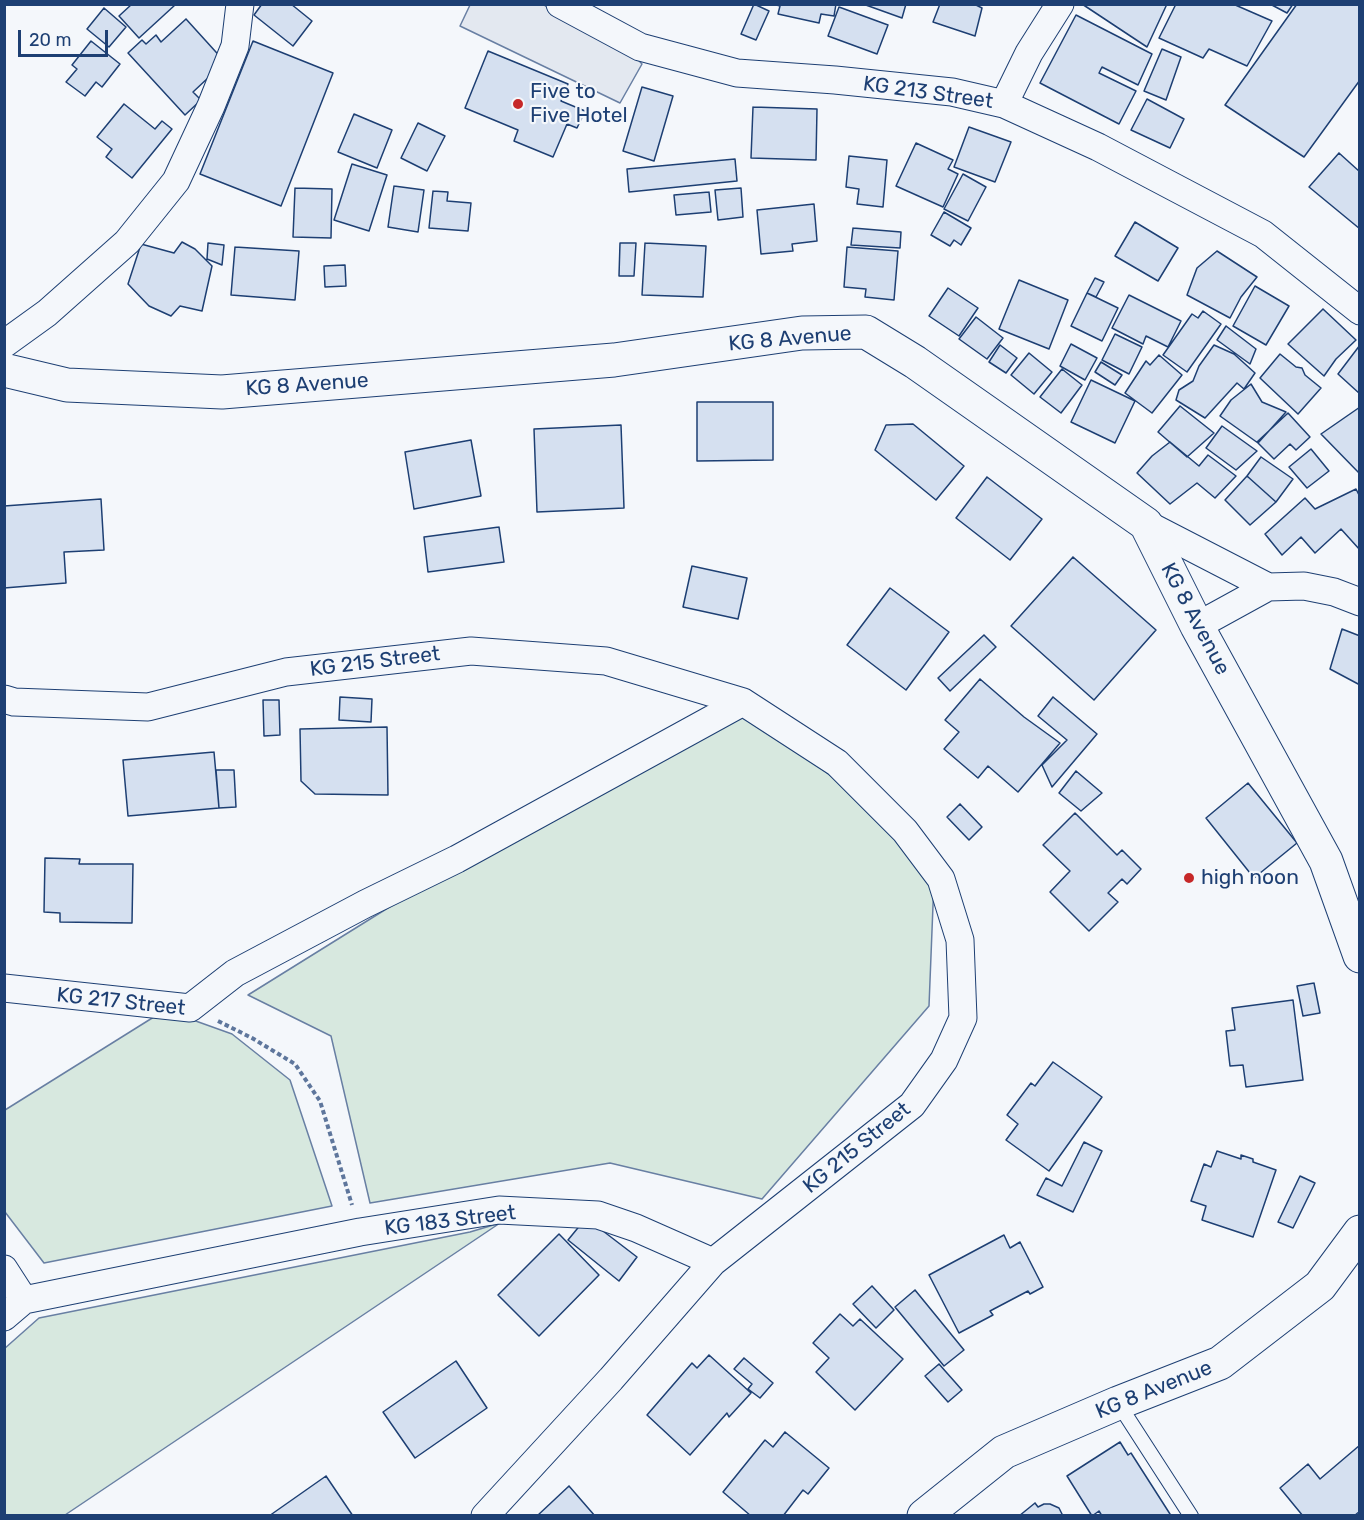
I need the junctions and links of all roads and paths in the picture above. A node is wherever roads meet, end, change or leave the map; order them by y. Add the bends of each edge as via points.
1 (240, 4) edge
2 (560, 4) edge
3 (1060, 4) edge
4 (1004, 104) junction
5 (1359, 311) edge
6 (4, 344) edge
7 (4, 370) edge
8 (1146, 524) junction
9 (1268, 587) junction
10 (1359, 602) edge
11 (1197, 626) junction
12 (4, 699) edge
13 (743, 702) junction
14 (1359, 956) edge
15 (4, 988) edge
16 (190, 1008) junction
17 (360, 1232) junction
18 (1359, 1232) edge
19 (712, 1262) junction
20 (4, 1269) edge
21 (24, 1300) junction
22 (4, 1317) edge
23 (1118, 1403) junction
24 (485, 1515) edge
25 (924, 1515) edge
26 (1191, 1515) edge

1 - 6 street via 235,46 176,181 127,242 47,313
2 - 4 street, KG 213 Street via 640,47 737,74 952,92
3 - 4 street via 1029,52
4 - 5 street, KG 213 Street via 1098,147 1263,234
7 - 8 street, KG 8 Avenue via 67,385 222,392 614,360 802,333 866,332
8 - 9 street
8 - 11 street, KG 8 Avenue
9 - 10 street via 1304,586
9 - 11 street
11 - 14 street, KG 8 Avenue via 1326,861
12 - 13 street, KG 215 Street via 148,706 286,672 471,651 606,661
13 - 16 street via 457,859 235,974
13 - 19 street, KG 215 Street via 837,763 905,831 941,879 960,940 963,1018 944,1060 912,1106
15 - 16 street, KG 217 Street
16 - 17 path, KG 217 Street via 295,1064 320,1101
17 - 19 street, KG 183 Street via 499,1210 598,1215
17 - 21 street, KG 183 Street
18 - 23 street, KG 8 Avenue via 1320,1286 1220,1363
19 - 24 street
20 - 21 street
21 - 22 street
23 - 25 street, KG 8 Avenue via 1004,1452
23 - 26 lane

